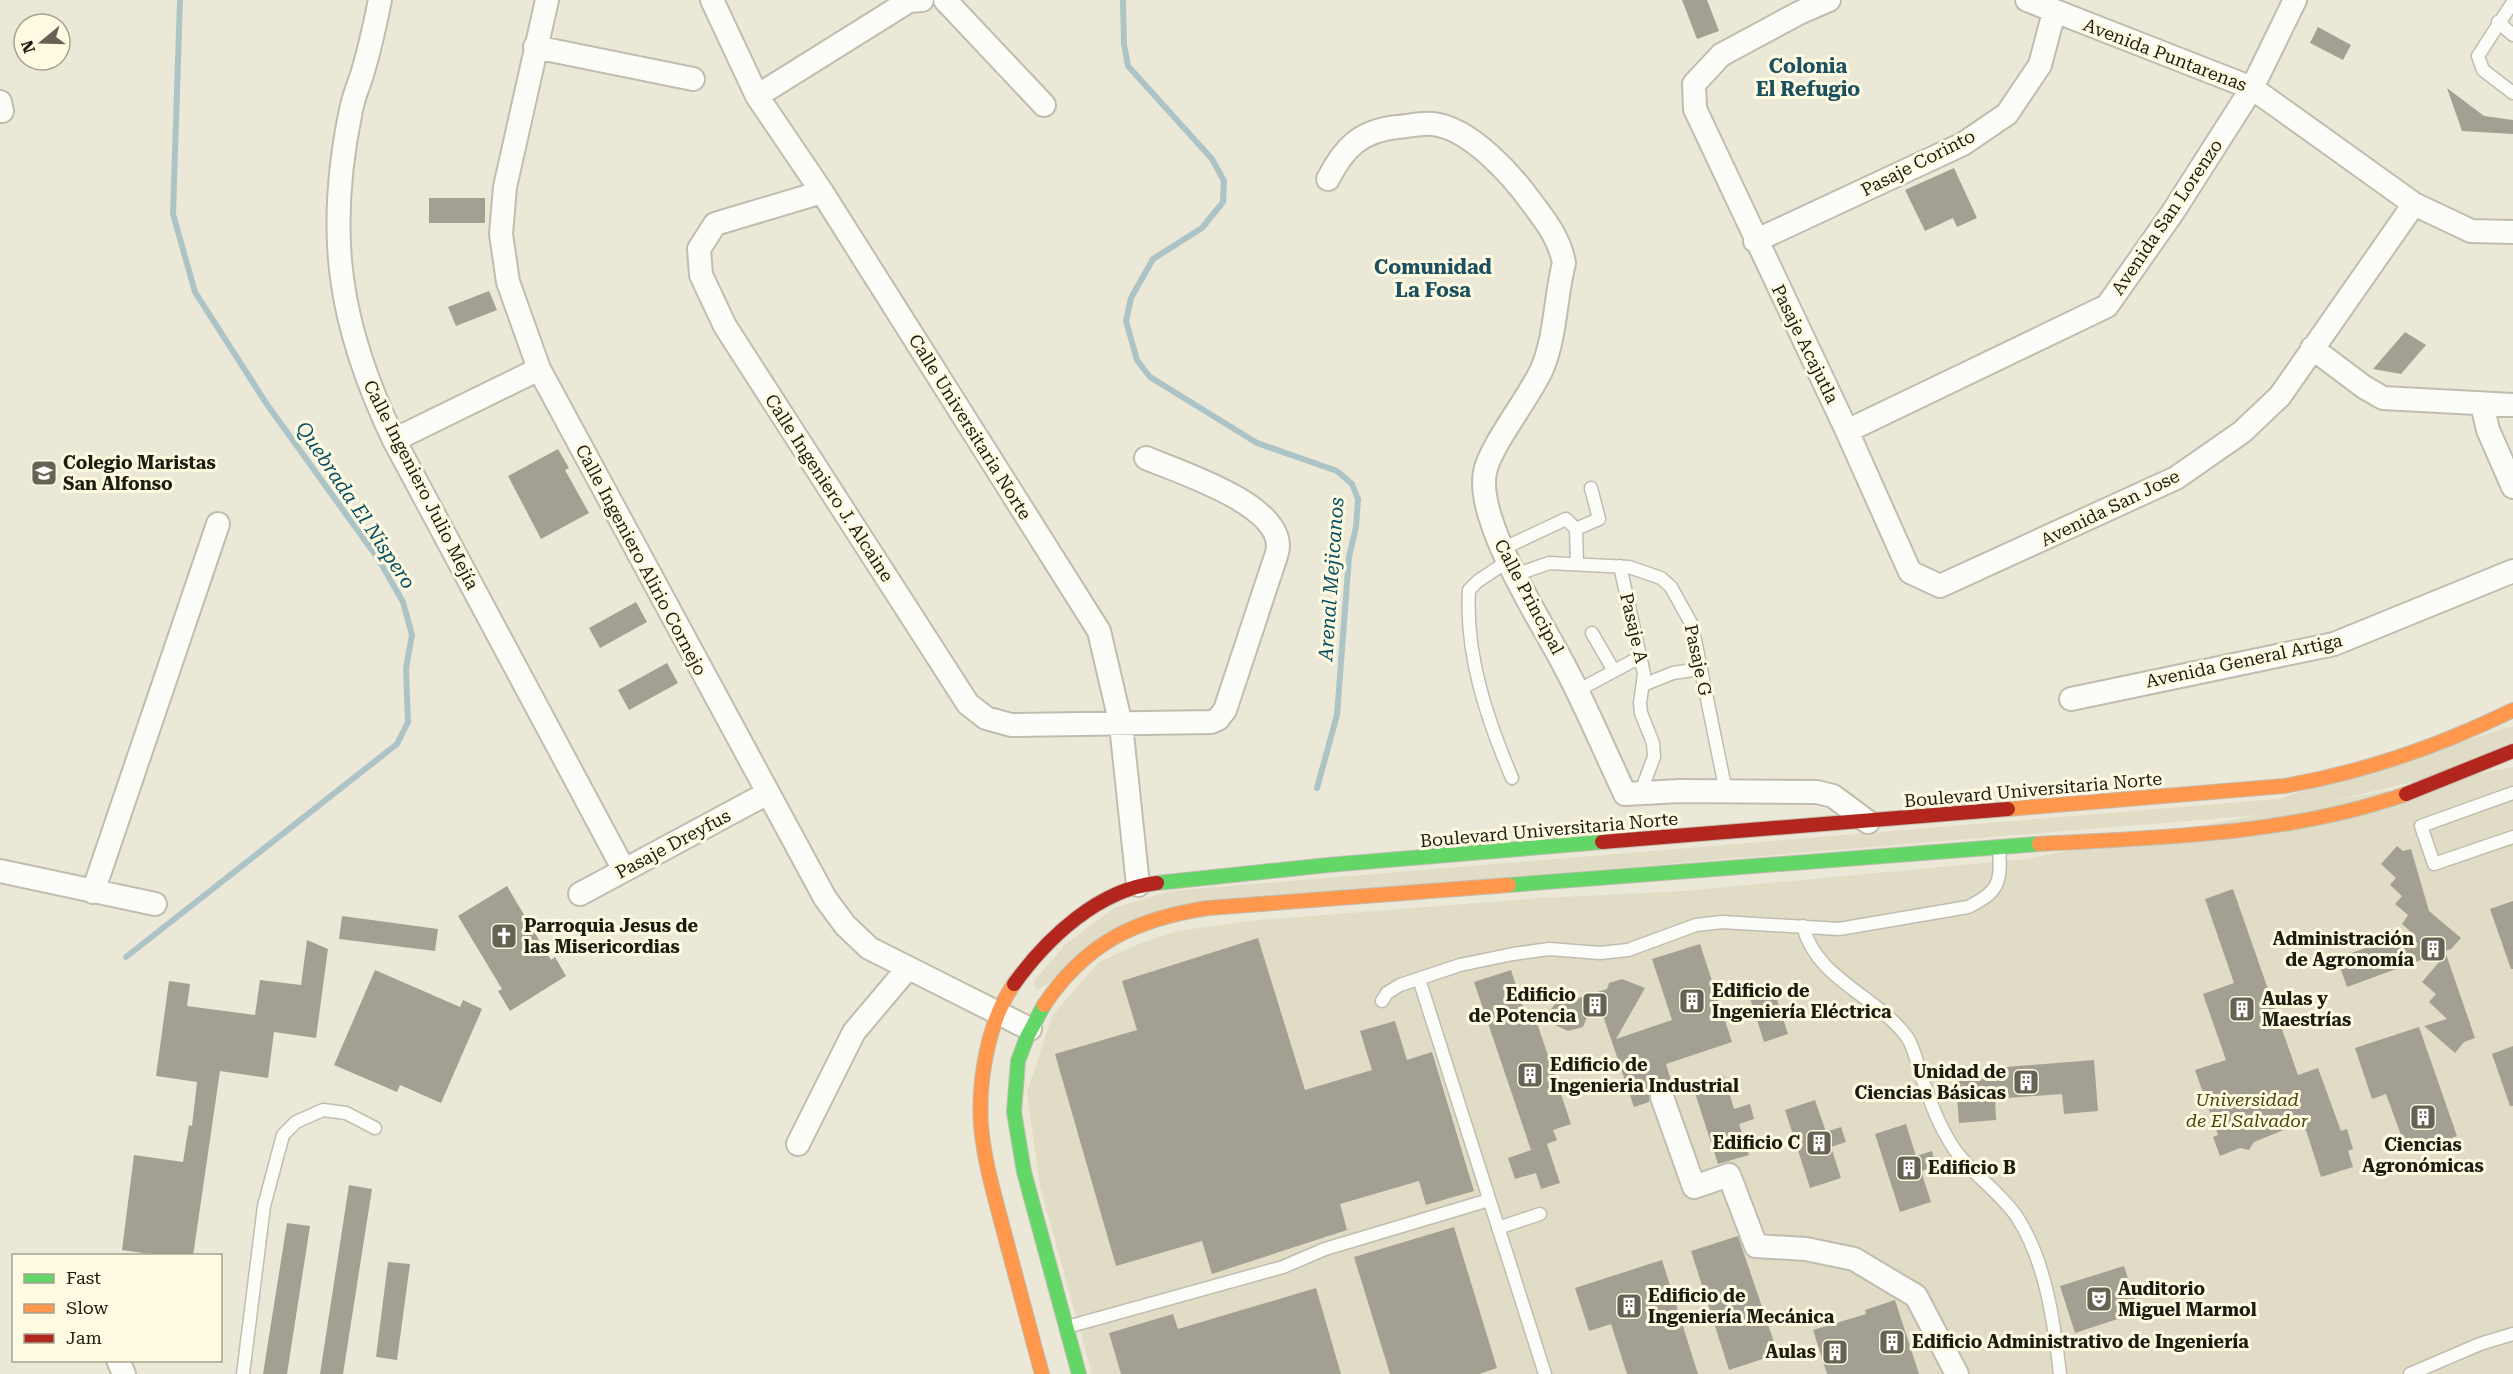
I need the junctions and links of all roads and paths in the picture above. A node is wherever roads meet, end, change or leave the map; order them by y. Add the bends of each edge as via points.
1 (380, 0) edge
2 (547, 0) edge
3 (712, 0) edge
4 (922, 0) edge
5 (945, 0) edge
6 (1829, 0) edge
7 (2027, 0) edge
8 (2295, 0) edge
9 (2513, 2) edge
10 (2054, 12) junction
11 (2498, 22) junction
12 (2513, 35) edge
13 (535, 47) junction
14 (693, 79) dead end
15 (2252, 88) junction
16 (2513, 93) edge
17 (758, 96) junction
18 (1044, 105) dead end
19 (1328, 179) dead end
20 (822, 192) junction
21 (2414, 204) junction
22 (2513, 232) edge
23 (1755, 241) junction
24 (2313, 348) junction
25 (539, 369) junction
26 (2482, 404) junction
27 (2513, 405) edge
28 (1847, 431) junction
29 (394, 440) junction
30 (1146, 458) dead end
31 (2513, 487) edge
32 (1591, 488) dead end
33 (218, 524) dead end
34 (1576, 529) junction
35 (1508, 562) junction
36 (1577, 564) junction
37 (1620, 566) junction
38 (2513, 572) edge
39 (1940, 586) joint
40 (1592, 633) dead end
41 (1641, 657) junction
42 (1699, 669) junction
43 (1614, 671) junction
44 (1642, 685) junction
45 (1576, 691) junction
46 (2071, 699) dead end
47 (2513, 710) edge
48 (1121, 725) junction
49 (2513, 751) edge
50 (1512, 778) dead end
51 (1726, 792) junction
52 (2513, 793) edge
53 (766, 794) junction
54 (1640, 794) junction
55 (1868, 822) junction
56 (2513, 837) edge
57 (1999, 845) junction
58 (624, 870) junction
59 (0, 871) edge
60 (1138, 885) junction
61 (93, 892) junction
62 (580, 894) dead end
63 (155, 904) dead end
64 (1803, 926) junction
65 (908, 968) junction
66 (1419, 979) junction
67 (1382, 1001) dead end
68 (998, 1015) junction
69 (1030, 1029) junction
70 (1662, 1097) dead end
71 (375, 1128) dead end
72 (798, 1144) dead end
73 (1489, 1200) junction
74 (1540, 1214) dead end
75 (1498, 1228) junction
76 (1067, 1327) junction
77 (2513, 1334) edge
78 (243, 1374) edge
79 (1042, 1374) edge
80 (1080, 1374) edge
81 (1545, 1374) edge
82 (1957, 1374) edge
83 (2060, 1374) edge
84 (2410, 1374) edge

1 - 29 street, Calle Ingeniero Julio Mejía via 351,107 338,202 343,292 352,335 367,382
2 - 13 street, Calle Ingeniero Alirio Cornejo
3 - 17 street, Calle Universitaria Norte
4 - 17 street via 909,1
5 - 18 street
6 - 23 street, Pasaje Acajutla via 1721,56 1694,84 1695,109
7 - 10 street, Avenida Puntarenas
8 - 15 street, Avenida San Lorenzo
9 - 11 lane
10 - 15 street, Avenida Puntarenas
10 - 23 street, Pasaje Corinto via 2040,65 2007,114 1963,144
11 - 12 lane
11 - 16 lane via 2479,50 2478,62 2490,77
13 - 14 street
13 - 25 street, Calle Ingeniero Alirio Cornejo via 505,187 501,234 508,282
15 - 21 street, Avenida Puntarenas
15 - 28 street, Avenida San Lorenzo via 2174,212 2107,306
17 - 20 street, Calle Universitaria Norte
19 - 35 street, Calle Principal via 1341,154 1355,141 1388,128 1436,124 1462,135 1516,180 1548,224 1562,253 1564,263 1542,369 1485,472 1489,514
20 - 48 street, Calle Universitaria Norte via 1099,631
20 - 48 street, Calle Ingeniero J. Alcaine via 716,224 699,249 701,275 725,326 968,704 986,718 1011,725
21 - 22 street, Avenida Puntarenas via 2471,231
21 - 24 street, Avenida San Jose
23 - 28 street, Pasaje Acajutla
24 - 26 street via 2384,398
24 - 39 street, Avenida San Jose via 2272,403 2242,432 2176,478
25 - 29 street
25 - 53 street, Calle Ingeniero Alirio Cornejo
26 - 27 street
26 - 31 street via 2488,430
28 - 39 street, Pasaje Acajutla via 1910,572
29 - 58 street, Calle Ingeniero Julio Mejía
30 - 48 street, Calle Ingeniero J. Alcaine via 1243,501 1263,517 1278,546 1225,710 1218,719
32 - 34 lane via 1599,519
33 - 61 street
34 - 35 lane via 1566,519
34 - 36 lane
35 - 36 lane, Pasaje G
35 - 45 street, Calle Principal
35 - 50 lane via 1469,590 1467,619 1490,726
36 - 37 lane, Pasaje G
37 - 41 lane, Pasaje A
37 - 42 lane, Pasaje G via 1661,578 1671,587 1692,625
38 - 46 street, Avenida General Artiga via 2334,644
40 - 43 lane
41 - 43 lane
41 - 44 lane, Pasaje A
42 - 44 lane via 1673,673
42 - 51 lane, Pasaje G
43 - 45 lane
44 - 54 lane, Pasaje A via 1640,703 1654,757
45 - 54 street, Calle Principal via 1625,794
47 - 55 main road, Boulevard Universitaria Norte via 2399,758 2301,783
48 - 60 street, Calle Universitaria Norte
49 - 57 main road via 2370,806 2316,819 2212,833
51 - 54 street
51 - 55 street via 1817,792 1833,796
52 - 56 lane via 2421,826 2434,864
53 - 58 street, Pasaje Dreyfus
53 - 65 street, Calle Ingeniero Alirio Cornejo via 825,898 845,925 869,948
55 - 60 main road, Boulevard Universitaria Norte via 1339,864
57 - 64 lane via 1997,887 1985,899 1968,907 1839,929
57 - 69 main road via 1701,872 1208,908 1158,916 1121,931 1082,958 1054,991
58 - 62 street, Pasaje Dreyfus
59 - 61 street
60 - 68 main road, Boulevard Universitaria Norte via 1093,907 1059,933 1029,963
61 - 63 street
64 - 66 lane via 1748,921 1705,924 1628,950 1600,953 1549,949 1460,965
64 - 83 lane via 1808,945 1822,964 1907,1038 1933,1110 1955,1150 2016,1216 2032,1246 2050,1306
65 - 68 street, Calle Ingeniero Alirio Cornejo
65 - 72 street via 854,1032
66 - 67 lane via 1400,985
66 - 73 lane
68 - 69 street, Calle Ingeniero Alirio Cornejo
68 - 79 main road, Boulevard Universitaria Norte via 987,1054 981,1125 988,1172
69 - 76 main road via 1015,1078 1016,1127
70 - 82 street via 1694,1187 1729,1175 1756,1246 1806,1249 1854,1259 1916,1296
71 - 78 lane via 346,1113 322,1110 296,1122 283,1135 264,1206
73 - 75 lane
73 - 76 lane via 1325,1249 1283,1267
74 - 75 lane
75 - 81 lane
76 - 80 main road
77 - 84 lane

